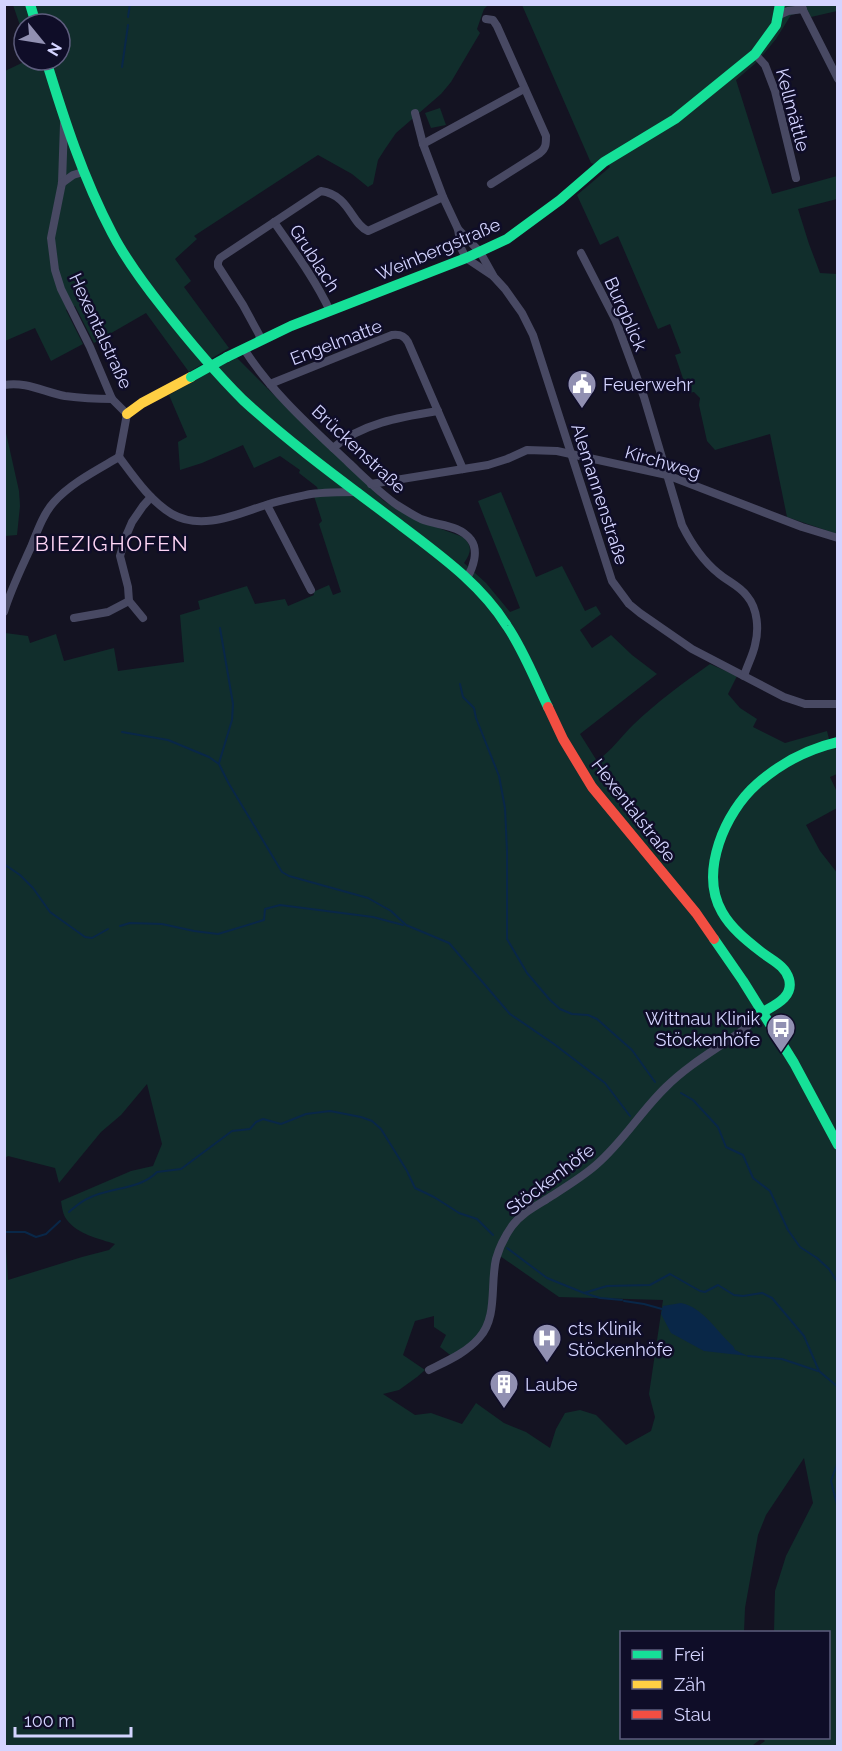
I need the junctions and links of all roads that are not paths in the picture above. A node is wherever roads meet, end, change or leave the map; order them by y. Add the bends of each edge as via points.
1 (802, 7) edge
2 (779, 10) edge
3 (486, 19) dead end
4 (755, 54) junction
5 (50, 72) edge
6 (837, 80) edge
7 (524, 89) junction
8 (415, 113) dead end
9 (64, 119) junction
10 (423, 144) junction
11 (83, 172) junction
12 (796, 178) dead end
13 (62, 183) junction
14 (492, 184) dead end
15 (443, 197) junction
16 (274, 222) junction
17 (458, 229) junction
18 (480, 252) junction
19 (581, 253) dead end
20 (465, 258) junction
21 (494, 277) junction
22 (330, 311) junction
23 (262, 340) junction
24 (244, 349) junction
25 (270, 384) junction
26 (4, 385) edge
27 (112, 399) junction
28 (438, 411) junction
29 (127, 414) junction
30 (333, 448) junction
31 (572, 454) junction
32 (119, 457) junction
33 (463, 469) junction
34 (667, 475) junction
35 (371, 484) junction
36 (358, 492) junction
37 (151, 497) junction
38 (267, 505) junction
39 (836, 538) edge
40 (837, 547) edge
41 (466, 578) junction
42 (8, 590) edge
43 (311, 590) dead end
44 (129, 601) junction
45 (4, 612) edge
46 (74, 618) dead end
47 (143, 618) dead end
48 (744, 676) junction
49 (837, 704) edge
50 (837, 742) edge
51 (763, 1012) junction
52 (837, 1145) edge
53 (429, 1370) dead end

1 - 2 street, Weinbergstraße
1 - 6 street
2 - 4 main road, Weinbergstraße via 776,25
3 - 7 street via 498,26
4 - 12 street, Kellmättle via 765,65 775,91
4 - 18 main road, Weinbergstraße via 675,119 604,162 520,230
5 - 9 main road, Hexentalstraße
7 - 10 street
7 - 14 street via 546,136 546,145
8 - 10 street, Alemannenstraße
9 - 11 main road, Hexentalstraße
9 - 13 street, Hexentalstraße
10 - 15 street, Alemannenstraße
11 - 13 street
11 - 36 main road, Hexentalstraße via 133,269 219,376 294,444
13 - 27 street, Hexentalstraße via 51,238 55,270
15 - 16 street via 368,231 344,202 321,191
15 - 17 street, Alemannenstraße
16 - 22 street, Grublach
16 - 23 street via 218,262
17 - 18 street, Alemannenstraße
17 - 20 street, Alemannenstraße
18 - 20 main road, Weinbergstraße
18 - 21 street, Alemannenstraße
19 - 34 street, Burgblick via 616,321
20 - 21 street, Alemannenstraße
20 - 22 main road, Weinbergstraße
21 - 31 street, Alemannenstraße via 522,313 533,335
22 - 23 main road, Weinbergstraße
23 - 24 main road, Weinbergstraße
24 - 25 street, Brückenstraße
24 - 29 main road, Weinbergstraße, bridge
25 - 28 street, Engelmatte via 400,335 408,342
25 - 30 street, Brückenstraße
26 - 27 street via 26,384 63,395
27 - 29 street, Hexentalstraße
28 - 30 street via 397,418 345,438
28 - 33 street, Engelmatte
29 - 32 street, Hexentalstraße
30 - 35 street, Brückenstraße
31 - 33 street, Kirchweg via 527,450
31 - 34 street, Kirchweg
31 - 48 street, Alemannenstraße via 612,581 629,604 692,649
32 - 37 street
32 - 42 street via 53,503
33 - 35 street, Kirchweg
34 - 39 street, Kirchweg
34 - 48 street, Burgblick via 682,525 693,544 705,561 747,596 754,608 755,646
35 - 41 street, Brückenstraße via 423,520 465,533 473,542 475,553
36 - 38 street via 318,493
36 - 41 main road, Hexentalstraße
37 - 38 street via 174,515 198,521
37 - 44 street via 132,522 120,556
38 - 43 street
39 - 40 street, Kirchweg
41 - 51 main road, Hexentalstraße via 507,625 563,739 592,787 696,913
42 - 45 street
44 - 46 street via 108,612
44 - 47 street
48 - 49 street, Alemannenstraße via 805,704
50 - 51 main road via 781,765 756,785 732,816 718,848 714,889 723,914 779,963 790,983 785,998
51 - 52 main road, Hexentalstraße
51 - 53 street, Stöckenhöfe via 670,1083 598,1164 522,1215 496,1258 486,1328 469,1348

